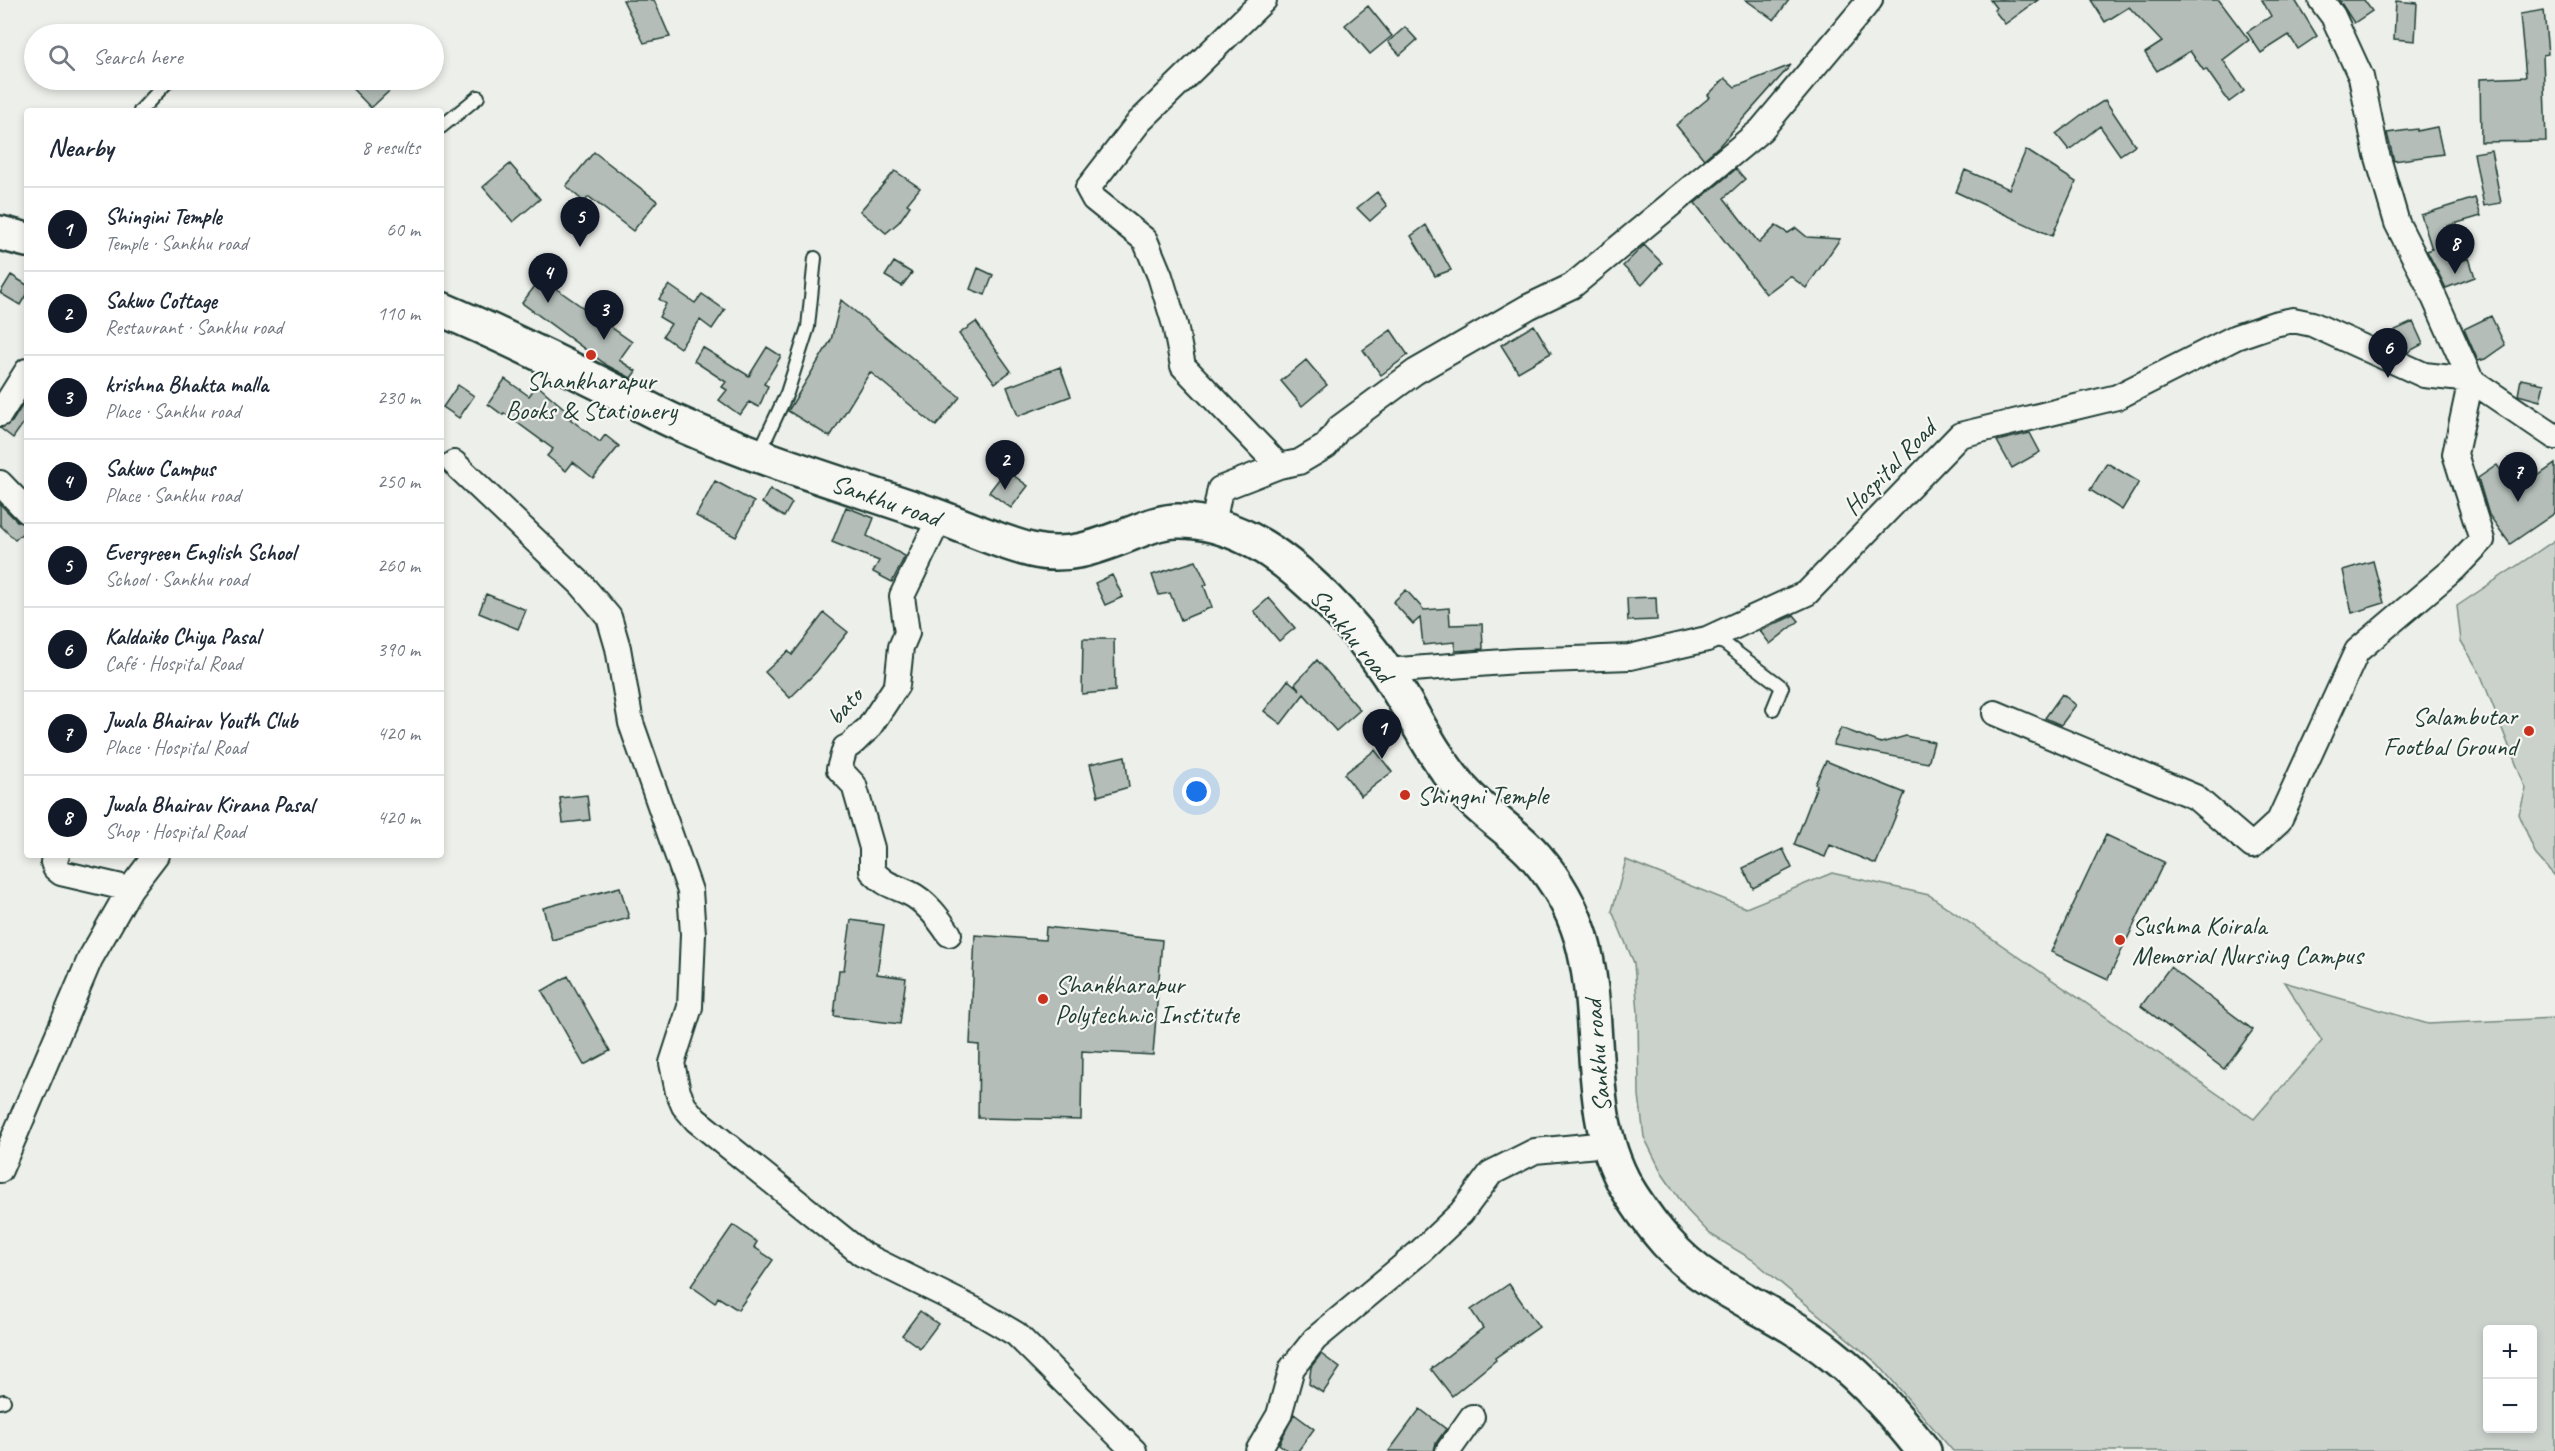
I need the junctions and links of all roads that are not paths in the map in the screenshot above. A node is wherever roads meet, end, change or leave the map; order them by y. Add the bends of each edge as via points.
1 (1264, 0) edge
2 (1870, 0) edge
3 (2321, 0) edge
4 (160, 90) edge
5 (478, 97) dead end
6 (143, 108) edge
7 (444, 125) edge
8 (0, 233) edge
9 (24, 239) edge
10 (815, 258) dead end
11 (444, 310) edge
12 (24, 376) edge
13 (2470, 380) junction
14 (0, 414) edge
15 (2555, 437) edge
16 (757, 457) junction
17 (454, 463) dead end
18 (1280, 466) junction
19 (0, 483) edge
20 (24, 508) edge
21 (940, 517) junction
22 (1213, 525) junction
23 (1707, 639) junction
24 (1386, 671) junction
25 (1773, 709) dead end
26 (1995, 713) dead end
27 (54, 858) edge
28 (154, 858) edge
29 (130, 890) junction
30 (949, 934) dead end
31 (1607, 1144) junction
32 (0, 1170) edge
33 (1472, 1417) dead end
34 (1261, 1450) edge
35 (1134, 1451) edge
36 (1448, 1451) edge
37 (1924, 1451) edge

1 - 18 street via 1139,122 1089,188 1094,199 1145,240 1169,305 1183,366
2 - 18 street via 1761,130 1572,286 1415,372 1339,428 1326,446 1299,462
3 - 13 street via 2333,16 2361,77 2376,151 2397,223
4 - 6 lane
5 - 7 lane
8 - 9 main road
10 - 16 lane via 808,327 787,393
11 - 16 main road, Sankhu road via 508,338 676,423
12 - 14 street
13 - 15 street
13 - 23 street, Hospital Road via 2424,375 2312,324 2293,320 2274,324 2236,337 2117,397 1960,435 1807,593
13 - 26 street via 2455,454 2482,540 2455,568 2357,651 2278,821 2252,846 2195,797
16 - 21 main road, Sankhu road
17 - 35 street via 581,584 609,617 631,723 690,891 690,1007 672,1063 684,1106 696,1120 862,1254 1016,1334
18 - 22 street via 1220,489
19 - 20 street
21 - 22 main road, Sankhu road via 1004,542 1054,554 1082,552 1149,526 1177,520
21 - 30 street, bato via 902,596 907,633 901,647 897,685 868,729 845,748 839,769 854,785 872,848 872,871 885,884 911,894 936,915
22 - 24 main road, Sankhu road via 1251,539 1314,587
23 - 24 street, Hospital Road via 1630,657
23 - 25 lane via 1724,644 1782,687
24 - 31 main road, Sankhu road via 1440,762 1464,793 1535,855 1567,901 1590,970 1597,1089
27 - 29 street via 55,868 61,873
28 - 29 street
29 - 32 street via 90,959
31 - 34 street via 1536,1150 1491,1173 1461,1213 1421,1251 1315,1339 1292,1368 1279,1415
31 - 37 main road, Sankhu road via 1629,1191 1662,1238 1705,1276 1830,1353 1888,1406
33 - 36 street

